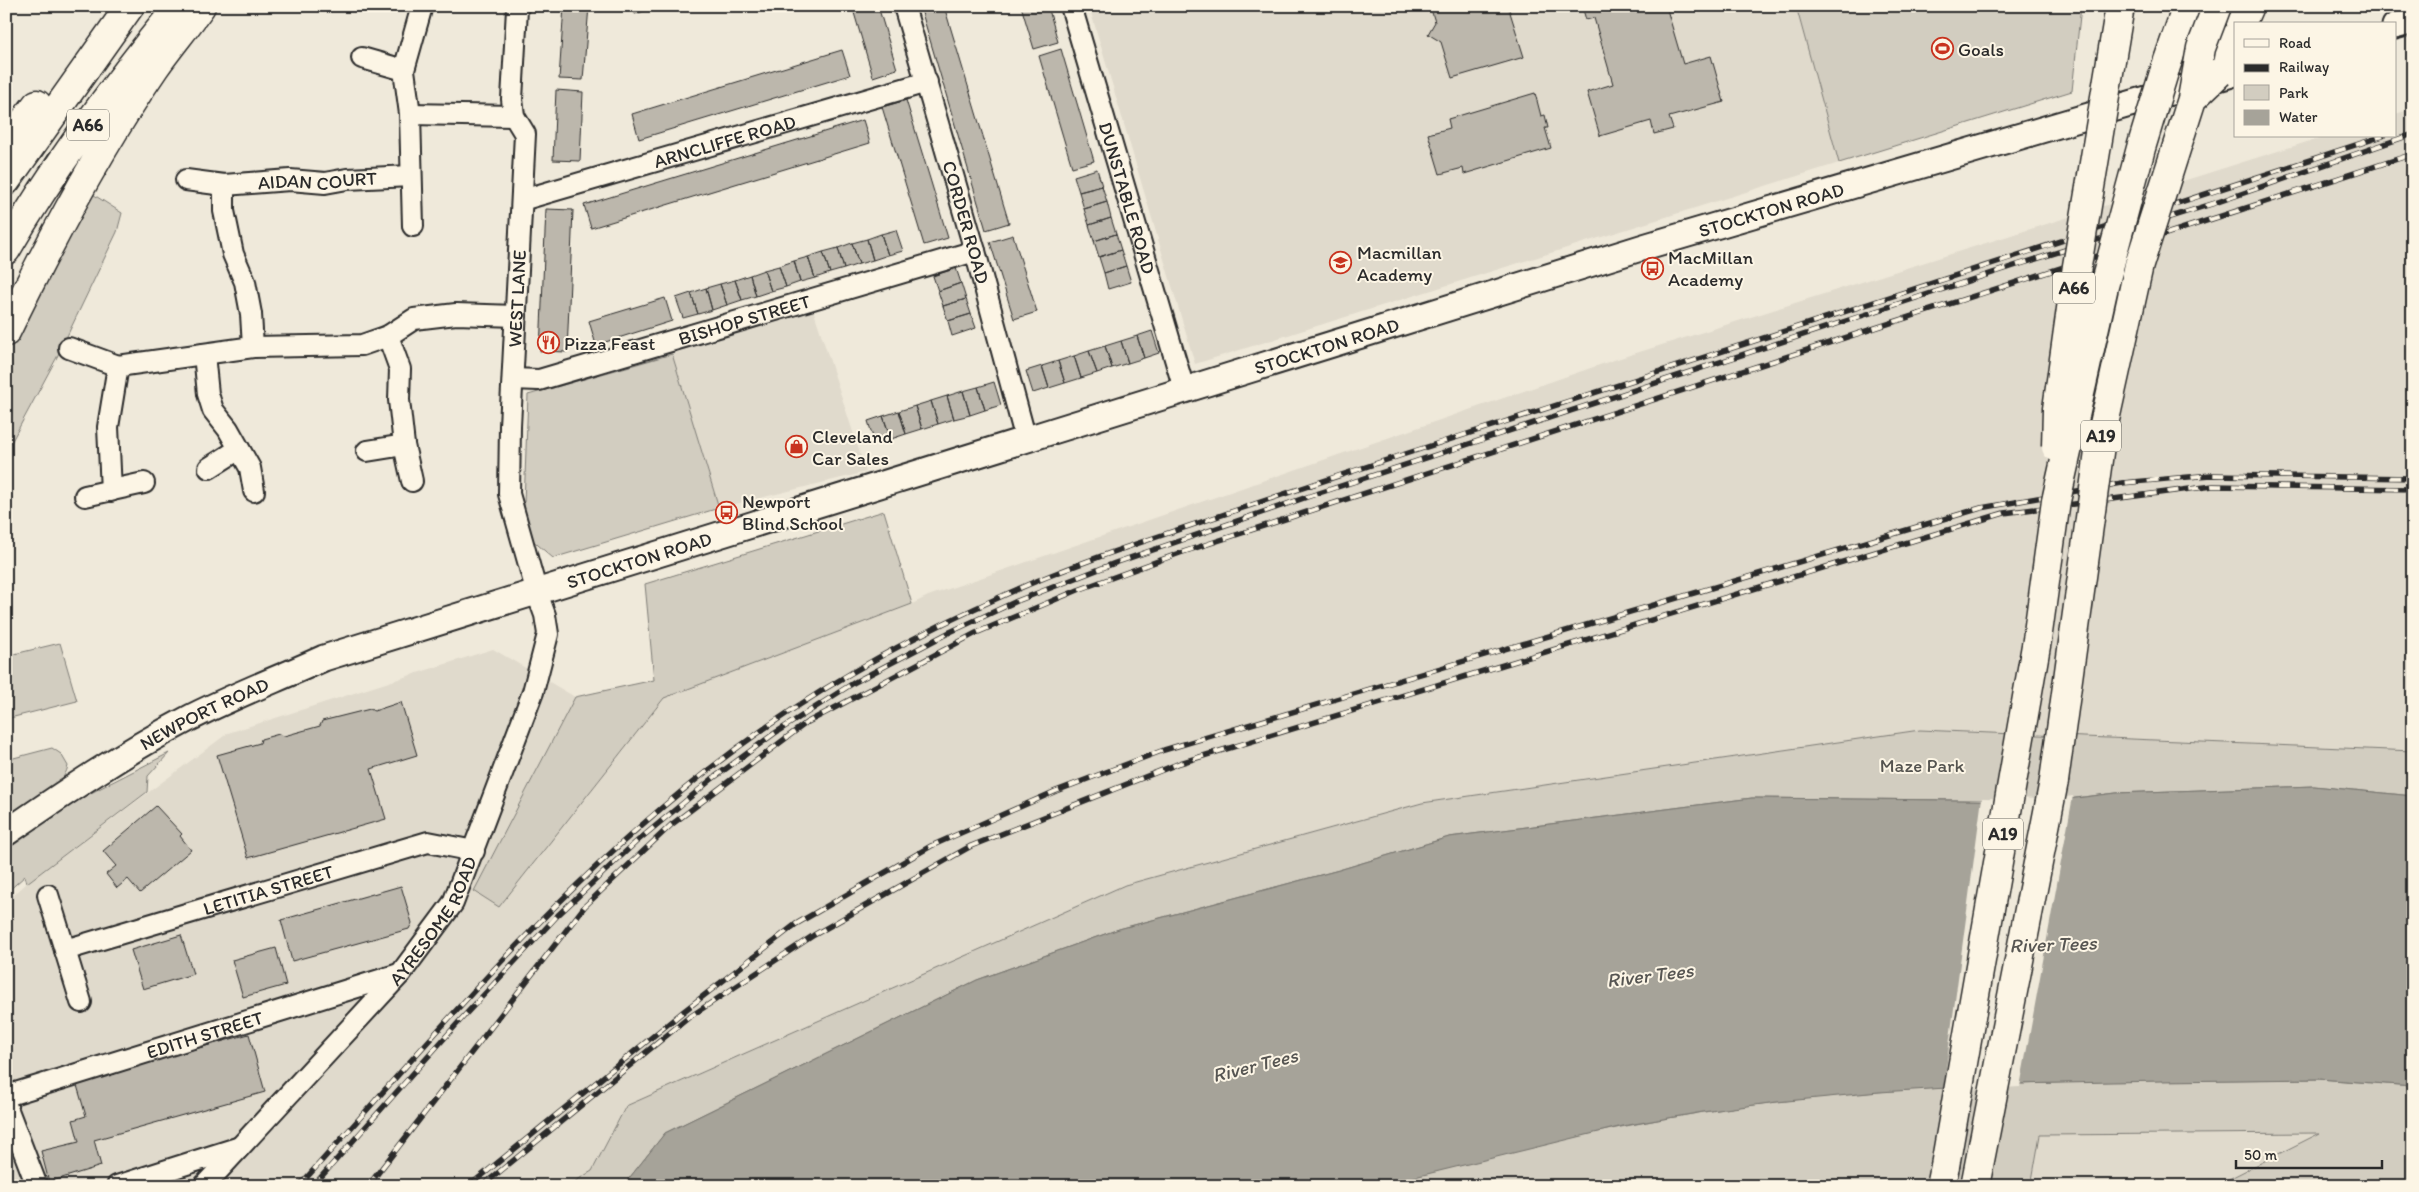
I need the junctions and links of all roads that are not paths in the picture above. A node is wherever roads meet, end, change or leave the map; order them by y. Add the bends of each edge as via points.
1 (113, 6) edge
2 (130, 6) edge
3 (179, 6) edge
4 (201, 6) edge
5 (422, 6) edge
6 (519, 6) edge
7 (904, 6) edge
8 (1071, 6) edge
9 (2120, 6) edge
10 (2187, 6) edge
11 (2217, 6) edge
12 (2249, 6) edge
13 (2413, 21) edge
14 (2242, 22) edge
15 (2396, 26) edge
16 (2234, 38) edge
17 (362, 58) dead end
18 (404, 70) junction
19 (2234, 72) edge
20 (927, 82) junction
21 (2192, 99) junction
22 (410, 114) junction
23 (514, 116) junction
24 (6, 145) edge
25 (411, 176) junction
26 (186, 180) dead end
27 (6, 181) edge
28 (224, 185) junction
29 (522, 200) junction
30 (413, 226) dead end
31 (6, 250) edge
32 (975, 251) junction
33 (516, 316) junction
34 (6, 332) edge
35 (388, 336) junction
36 (69, 348) dead end
37 (253, 348) junction
38 (204, 354) junction
39 (118, 366) junction
40 (513, 379) junction
41 (1184, 389) junction
42 (1026, 440) junction
43 (404, 445) junction
44 (239, 449) junction
45 (367, 452) dead end
46 (209, 468) dead end
47 (412, 482) dead end
48 (144, 484) dead end
49 (254, 490) dead end
50 (112, 491) junction
51 (85, 496) dead end
52 (2056, 502) junction
53 (536, 593) junction
54 (419, 628) joint
55 (6, 834) edge
56 (474, 851) junction
57 (48, 895) dead end
58 (65, 950) junction
59 (401, 973) junction
60 (81, 1002) dead end
61 (6, 1096) edge
62 (6, 1105) edge
63 (238, 1148) junction
64 (37, 1186) edge
65 (117, 1186) edge
66 (204, 1186) edge
67 (1942, 1186) edge
68 (1975, 1186) edge

1 - 24 highway, A66
2 - 27 highway, A66
3 - 31 highway, A66 via 124,73 75,142
4 - 34 highway via 116,127
5 - 18 street
6 - 23 street, WEST LANE via 512,99
7 - 20 street, CORDER ROAD
8 - 41 street, DUNSTABLE ROAD
9 - 52 highway, A66, bridge via 2057,409
10 - 52 highway, A19, bridge via 2128,194
11 - 21 highway, A19, bridge via 2201,48
12 - 14 highway
13 - 15 main road
16 - 21 highway, A19, bridge via 2219,73
17 - 18 street
18 - 22 street
19 - 41 main road, STOCKTON ROAD via 1647,246
20 - 29 street, ARNCLIFFE ROAD
20 - 32 street, CORDER ROAD
21 - 68 highway, A19, bridge via 2139,265 2100,438 2054,781
22 - 23 street
22 - 25 street
23 - 29 street, WEST LANE via 525,134
25 - 28 street, AIDAN COURT via 325,183 290,180
25 - 30 street
26 - 28 street, AIDAN COURT
28 - 37 street via 224,212 233,254 245,282
29 - 33 street, WEST LANE
32 - 40 street, BISHOP STREET via 539,380
32 - 42 street, CORDER ROAD
33 - 35 street via 456,314 414,319
33 - 40 street, WEST LANE
35 - 37 street via 362,345
35 - 43 street via 400,369 399,400
36 - 39 street
37 - 38 street
38 - 39 street
38 - 44 street via 213,410
39 - 50 street via 108,427
40 - 53 street, WEST LANE via 509,494
41 - 42 main road, STOCKTON ROAD
42 - 53 main road, STOCKTON ROAD
43 - 45 street
43 - 47 street
44 - 46 street
44 - 49 street via 250,468
48 - 50 street
50 - 51 street
52 - 67 highway, A19, bridge via 2036,650
53 - 54 main road, STOCKTON ROAD
53 - 56 street, AYRESOME ROAD via 548,634 532,692
54 - 55 main road, NEWPORT ROAD via 324,658 220,703 96,772
56 - 58 street, LETITIA STREET via 428,842
56 - 59 street, AYRESOME ROAD via 453,903
57 - 58 street
58 - 60 street
59 - 61 street, EDITH STREET
59 - 63 street, AYRESOME ROAD
62 - 64 street
63 - 65 street
63 - 66 street, AYRESOME ROAD

